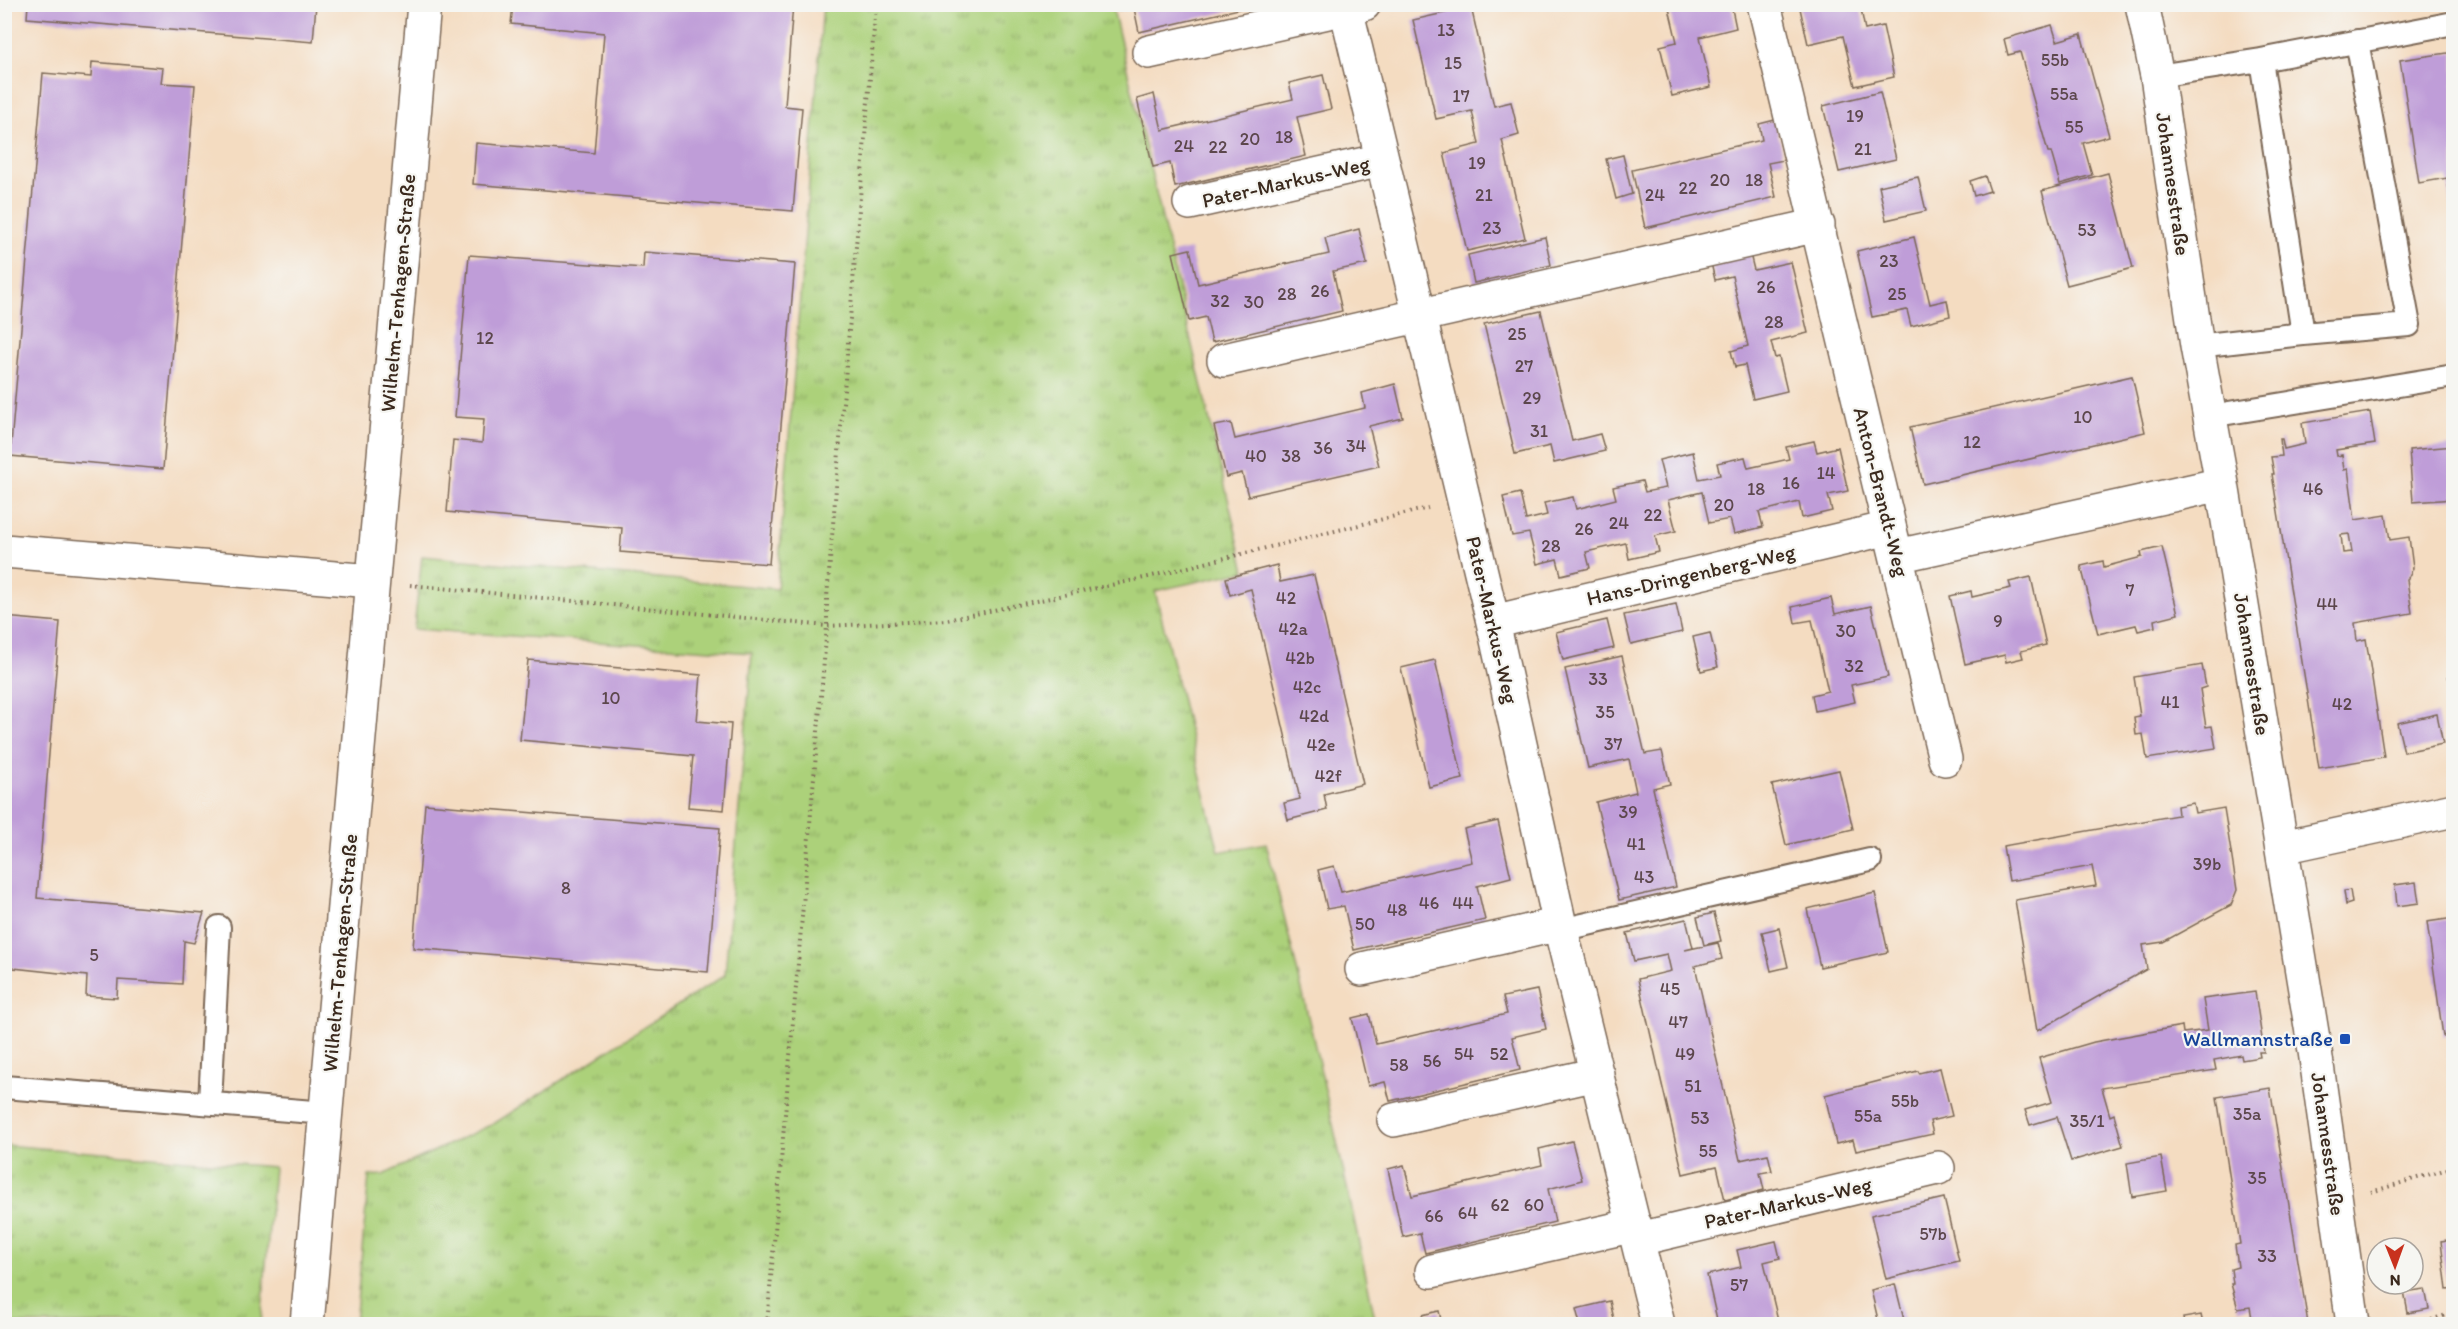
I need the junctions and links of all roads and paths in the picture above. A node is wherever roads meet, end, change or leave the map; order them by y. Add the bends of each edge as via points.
1 (424, 4) edge
2 (876, 4) edge
3 (1764, 4) edge
4 (2142, 4) edge
5 (1351, 6) edge
6 (2454, 23) edge
7 (2356, 41) junction
8 (1149, 52) dead end
9 (2261, 60) junction
10 (2157, 76) junction
11 (1382, 160) junction
12 (1190, 203) dead end
13 (1818, 225) junction
14 (1420, 316) junction
15 (2303, 334) junction
16 (2197, 346) junction
17 (1224, 360) dead end
18 (2454, 376) edge
19 (2210, 416) junction
20 (2222, 484) junction
21 (1464, 500) junction
22 (1893, 542) junction
23 (4, 551) edge
24 (372, 581) junction
25 (1493, 622) junction
26 (827, 626) junction
27 (1945, 759) dead end
28 (2454, 810) edge
29 (2282, 847) junction
30 (1870, 860) dead end
31 (219, 927) dead end
32 (1561, 927) junction
33 (1362, 969) dead end
34 (1597, 1074) junction
35 (4, 1087) edge
36 (210, 1103) junction
37 (326, 1113) junction
38 (1394, 1120) dead end
39 (2454, 1167) edge
40 (1938, 1168) dead end
41 (2336, 1203) junction
42 (1637, 1232) junction
43 (1432, 1270) dead end
44 (2454, 1312) edge
45 (307, 1324) edge
46 (767, 1324) edge
47 (1658, 1324) edge
48 (2353, 1324) edge
49 (2420, 1324) edge

1 - 24 street, Wilhelm-Tenhagen-Straße
2 - 26 path
3 - 13 street, Anton-Brandt-Weg
4 - 10 street, Johannesstraße
5 - 8 street, Pater-Markus-Weg
5 - 11 street, Pater-Markus-Weg
6 - 7 lane
7 - 9 lane
7 - 15 lane via 2409,325
9 - 10 lane
9 - 15 lane
10 - 16 street, Johannesstraße
11 - 12 street, Pater-Markus-Weg
11 - 14 street, Pater-Markus-Weg
13 - 14 street
13 - 22 street, Anton-Brandt-Weg
14 - 17 street
14 - 21 street, Pater-Markus-Weg
15 - 16 lane
16 - 19 street, Johannesstraße
18 - 19 lane
19 - 20 street, Johannesstraße
20 - 22 street, Hans-Dringenberg-Weg
20 - 29 street, Johannesstraße
21 - 25 street, Pater-Markus-Weg
21 - 26 path via 1144,578 947,620
22 - 25 street, Hans-Dringenberg-Weg
22 - 27 street, Anton-Brandt-Weg
23 - 24 street
24 - 26 path
24 - 37 street, Wilhelm-Tenhagen-Straße
25 - 32 street, Pater-Markus-Weg
26 - 46 path
28 - 29 street
29 - 41 street, Johannesstraße
30 - 32 lane
31 - 36 lane
32 - 33 street
32 - 34 street, Pater-Markus-Weg
34 - 38 street
34 - 42 street, Pater-Markus-Weg
35 - 36 lane
36 - 37 lane
37 - 45 street, Wilhelm-Tenhagen-Straße
39 - 41 path
40 - 42 street, Pater-Markus-Weg
41 - 48 street, Johannesstraße
42 - 43 street, Pater-Markus-Weg
42 - 47 street, Pater-Markus-Weg
44 - 49 path

